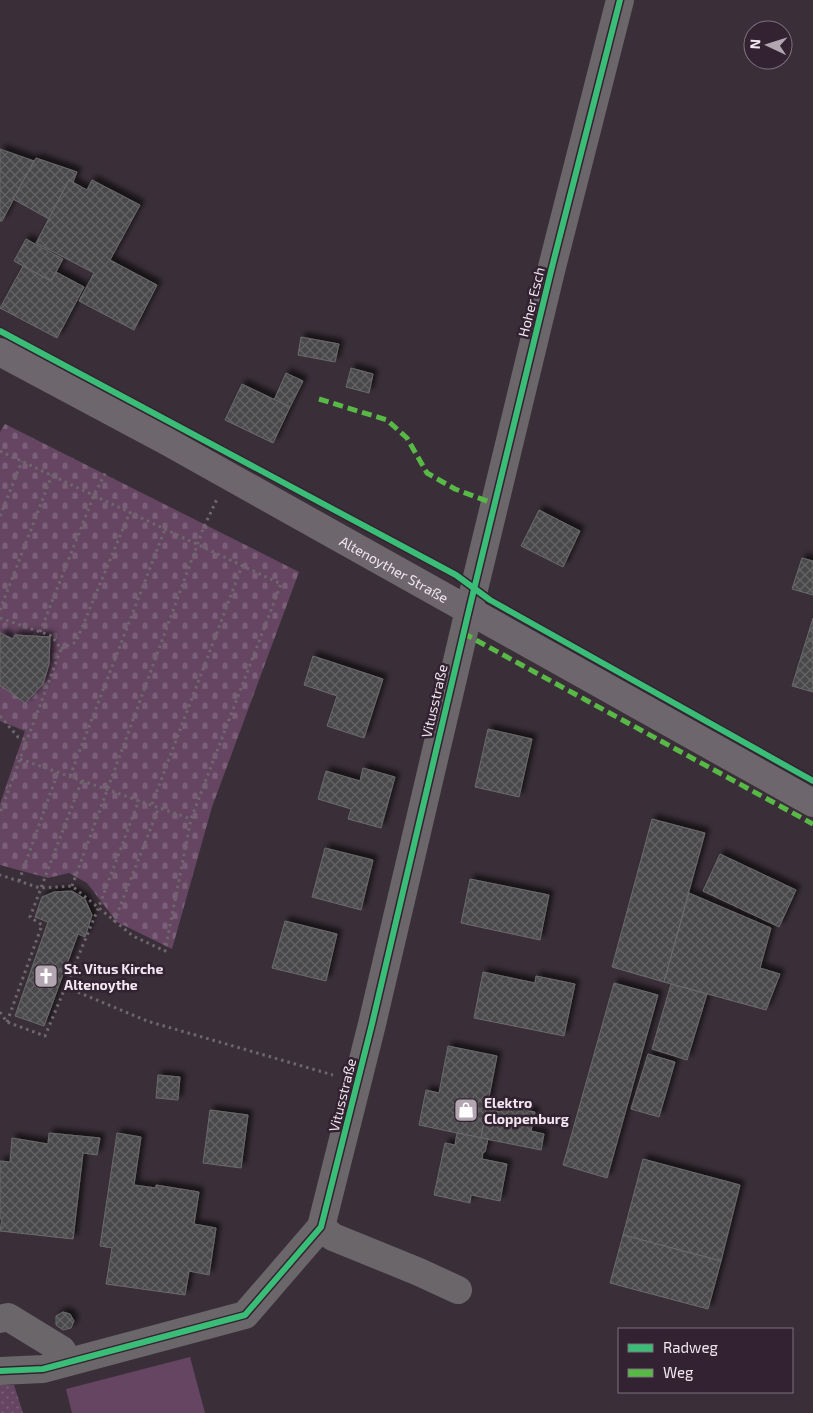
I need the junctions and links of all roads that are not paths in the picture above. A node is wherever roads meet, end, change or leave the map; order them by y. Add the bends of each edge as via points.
1 (620, 0) edge
2 (0, 352) edge
3 (469, 610) junction
4 (813, 804) edge
5 (321, 1228) junction
6 (458, 1290) dead end
7 (0, 1319) edge
8 (68, 1362) junction
9 (0, 1371) edge

1 - 3 street, Hoher Esch
2 - 3 main road, Altenoyther Straße
3 - 4 main road, Altenoyther Straße
3 - 5 street, Vitusstraße
5 - 6 street via 333,1237
5 - 8 street, Vitusstraße via 245,1315
7 - 8 street via 8,1317 62,1350
8 - 9 street, Vitusstraße via 43,1368

